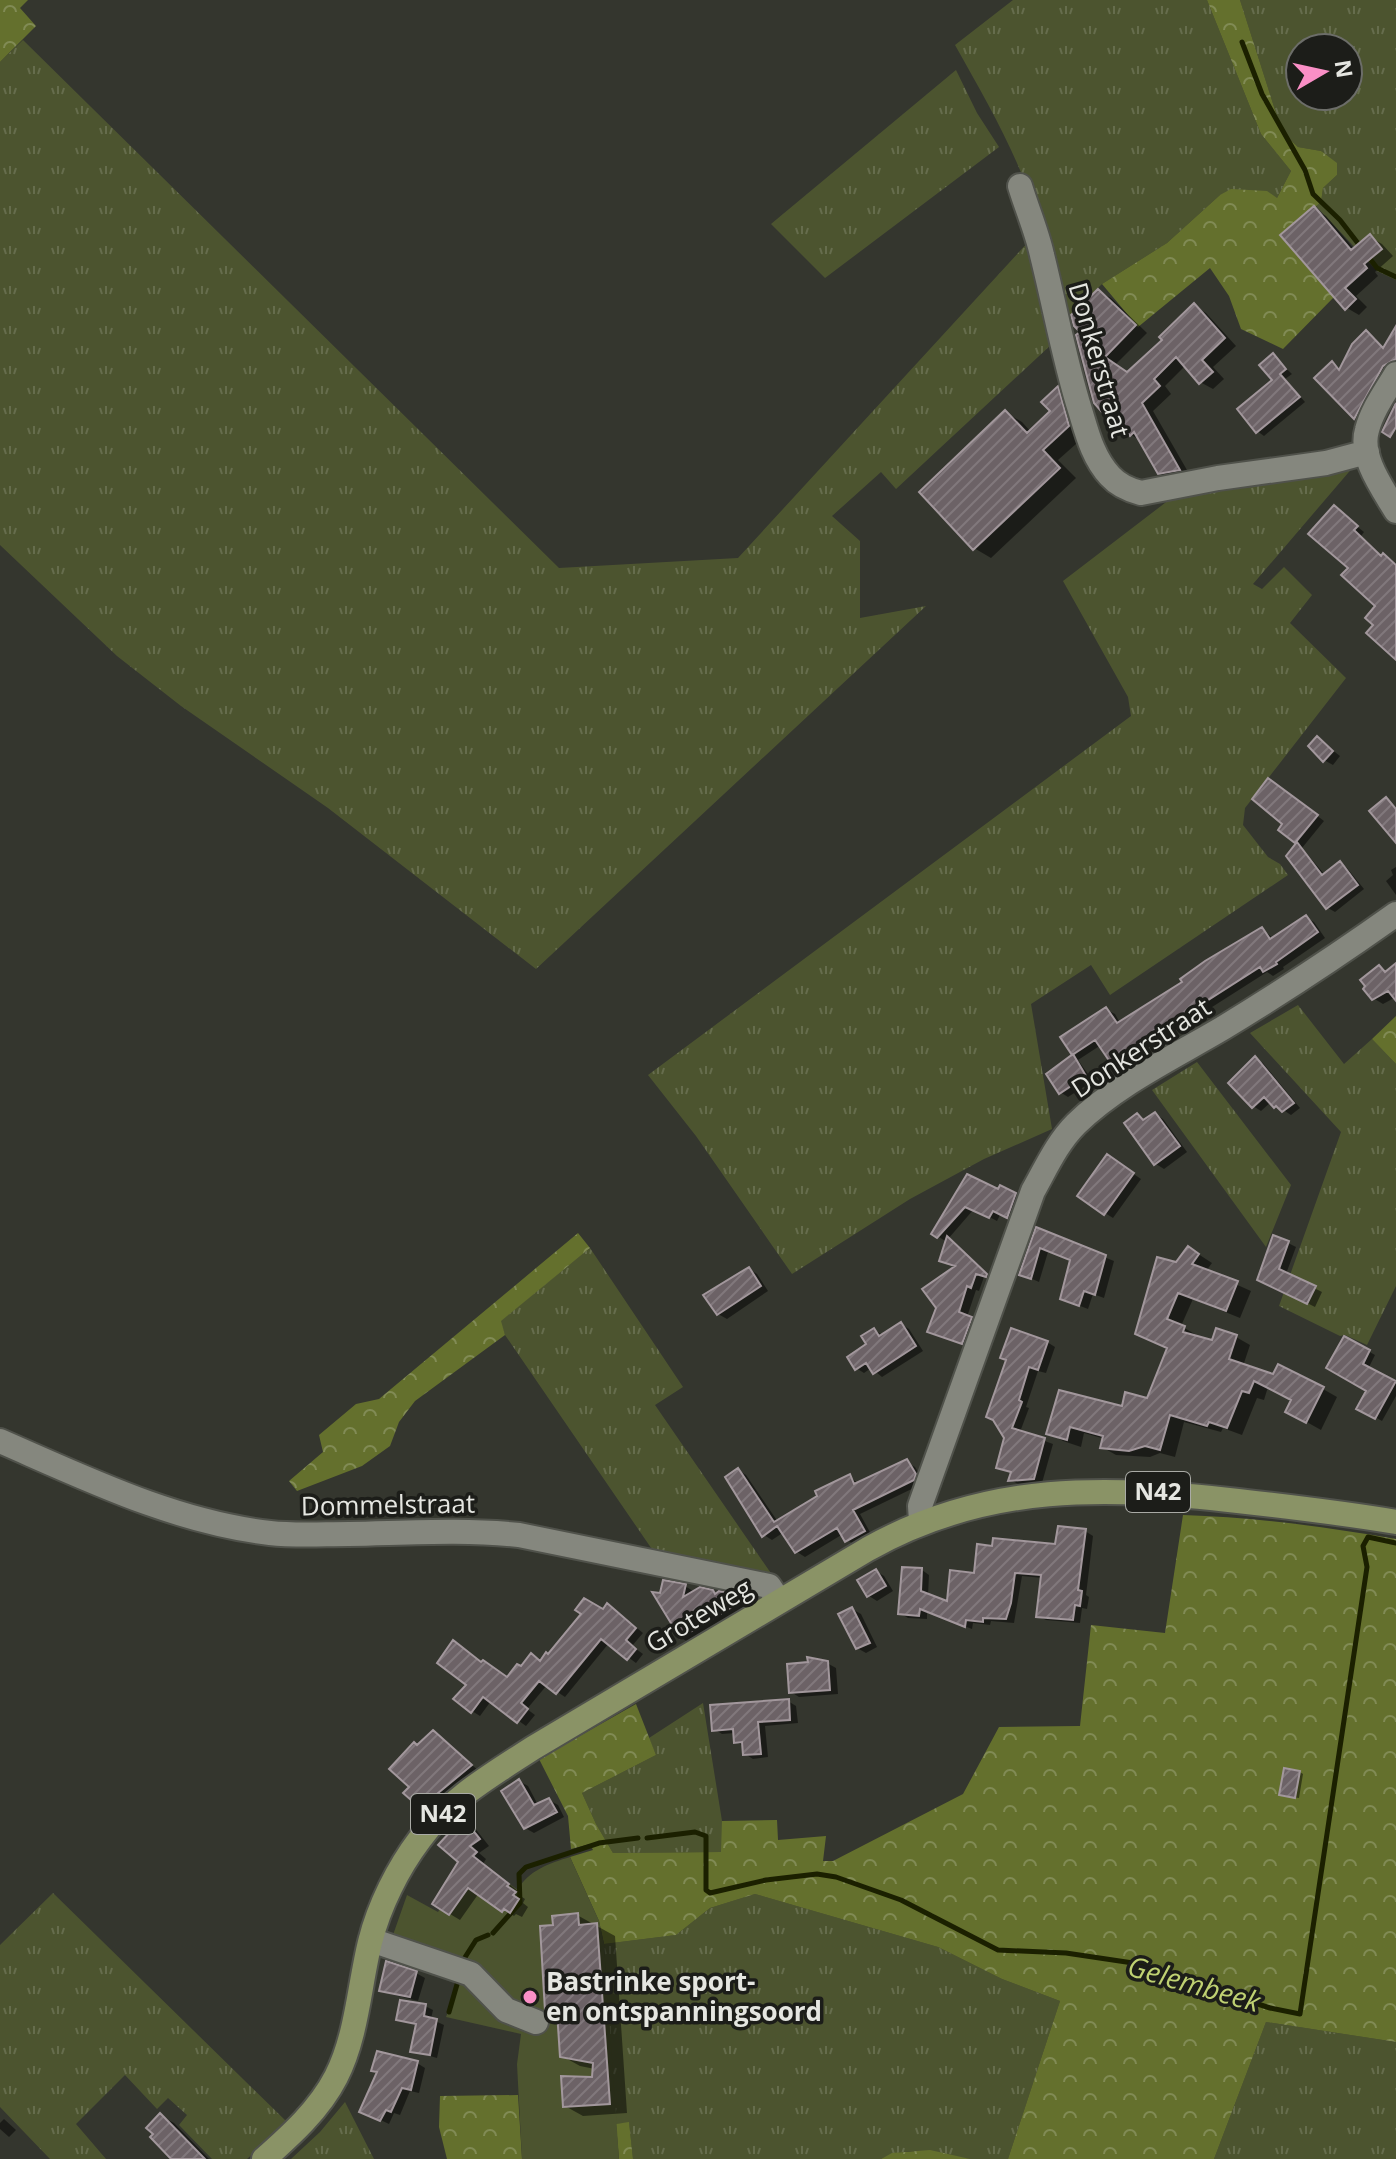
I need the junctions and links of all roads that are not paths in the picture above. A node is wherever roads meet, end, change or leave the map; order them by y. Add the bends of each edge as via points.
1 (1020, 186) dead end
2 (1396, 374) edge
3 (1367, 452) junction
4 (1396, 511) edge
5 (1396, 914) edge
6 (0, 1441) edge
7 (921, 1521) junction
8 (1396, 1522) edge
9 (779, 1601) junction
10 (371, 1940) junction
11 (536, 2022) dead end
12 (264, 2159) edge

1 - 3 street, Donkerstraat via 1093,451 1118,483 1141,493
2 - 3 street via 1366,432
3 - 4 street
5 - 7 street, Donkerstraat via 1074,1125 1033,1191 920,1506
6 - 9 street, Dommelstraat via 99,1485 244,1529 297,1535 519,1535 769,1586
7 - 8 main road, Groteweg / N42 via 1021,1497 1157,1491
7 - 9 main road, Groteweg / N42
9 - 10 main road, Groteweg / N42 via 533,1748 454,1804 420,1838 400,1870
10 - 11 street via 471,1974 506,2010
10 - 12 main road, Groteweg / N42 via 354,2023 336,2077 298,2128

